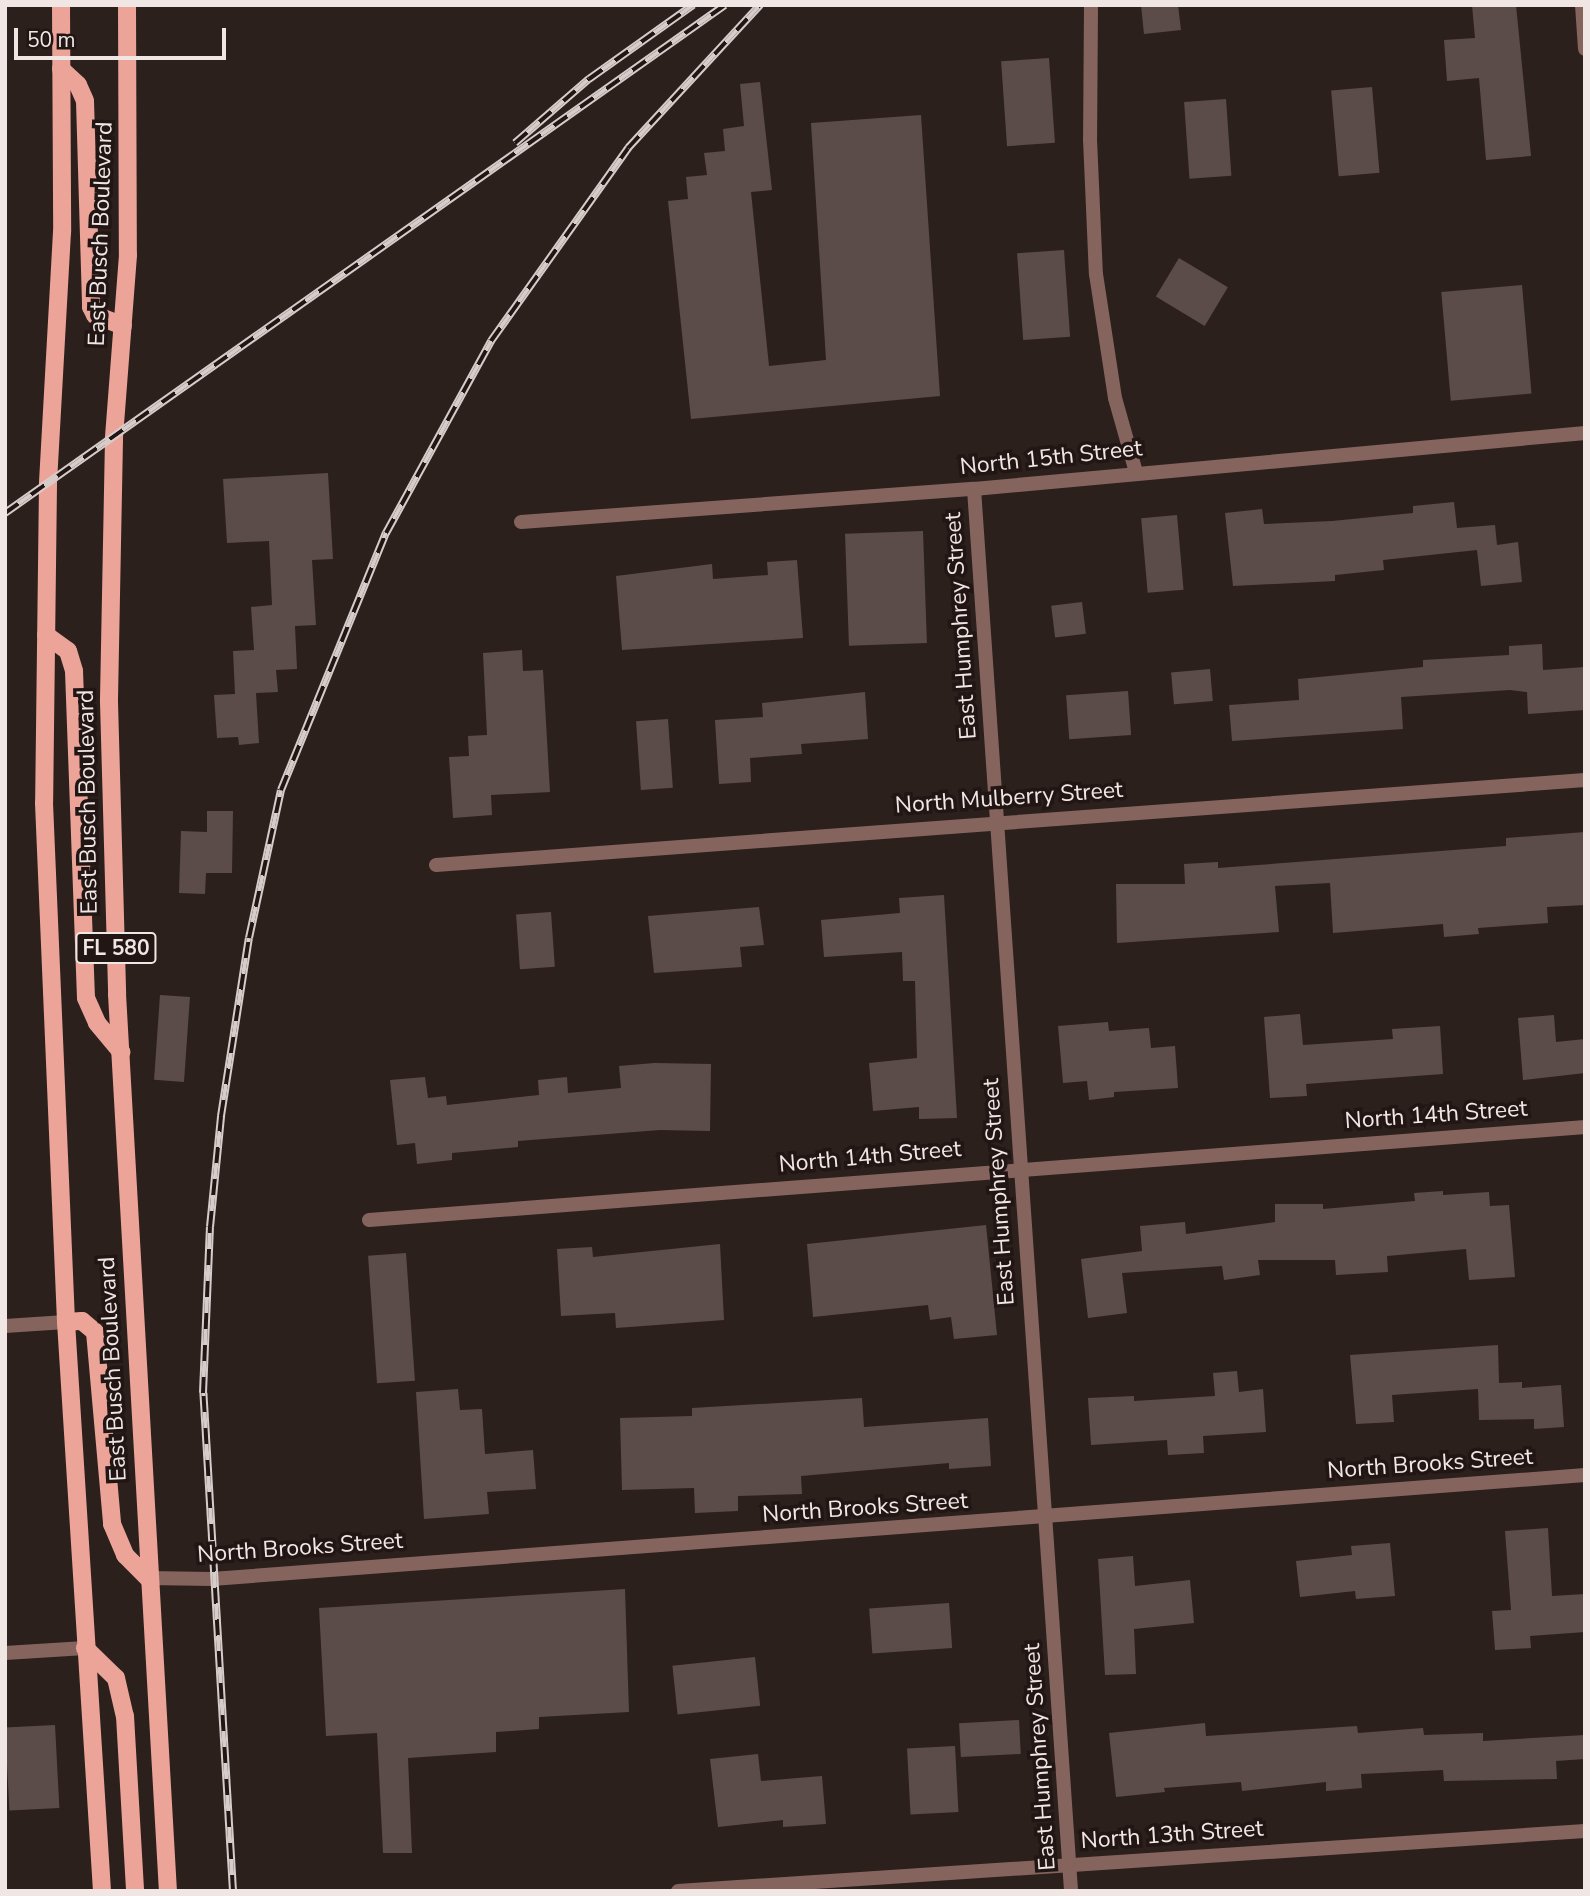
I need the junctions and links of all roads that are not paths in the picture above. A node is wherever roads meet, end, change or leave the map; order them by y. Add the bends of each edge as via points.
1 (61, 5) edge
2 (127, 5) edge
3 (1091, 5) edge
4 (1582, 5) edge
5 (1585, 49) edge
6 (61, 69) junction
7 (123, 326) junction
8 (1585, 433) edge
9 (1136, 472) junction
10 (974, 489) junction
11 (521, 522) dead end
12 (46, 635) junction
13 (1585, 780) edge
14 (997, 821) junction
15 (436, 865) dead end
16 (121, 1052) junction
17 (1585, 1127) edge
18 (1020, 1168) junction
19 (369, 1220) dead end
20 (66, 1322) junction
21 (5, 1326) edge
22 (1585, 1475) edge
23 (1047, 1517) junction
24 (148, 1578) junction
25 (85, 1648) junction
26 (5, 1653) edge
27 (1585, 1831) edge
28 (1069, 1864) junction
29 (102, 1891) edge
30 (135, 1891) edge
31 (167, 1891) edge
32 (678, 1891) edge
33 (1071, 1891) edge

1 - 6 main road, East Busch Boulevard / FL 580
2 - 7 main road, East Busch Boulevard / FL 580 via 128,255
3 - 9 street via 1096,274 1115,398
4 - 5 street
6 - 7 main road via 78,85 85,101 91,307 95,315
6 - 12 main road, East Busch Boulevard / FL 580 via 62,232 48,484
7 - 16 main road, East Busch Boulevard / FL 580 via 109,635
8 - 9 street, North 15th Street
9 - 10 street, North 15th Street
10 - 11 street, North 15th Street
10 - 14 street, East Humphrey Street
12 - 16 main road via 68,651 75,683 86,998 97,1023
12 - 20 main road, East Busch Boulevard / FL 580 via 44,803
13 - 14 street, North Mulberry Street
14 - 15 street, North Mulberry Street
14 - 18 street, East Humphrey Street
16 - 24 main road, East Busch Boulevard / FL 580
17 - 18 street, North 14th Street
18 - 19 street, North 14th Street
18 - 23 street, East Humphrey Street
20 - 21 street
20 - 24 main road via 82,1321 95,1332 110,1514 121,1549
20 - 25 main road, East Busch Boulevard / FL 580
22 - 23 street, North Brooks Street
23 - 24 street, North Brooks Street via 212,1579
23 - 28 street, East Humphrey Street
24 - 31 main road, East Busch Boulevard / FL 580
25 - 26 street
25 - 29 main road, East Busch Boulevard / FL 580
25 - 30 main road via 116,1678 125,1716
27 - 28 street, North 13th Street
28 - 32 street, North 13th Street
28 - 33 street, East Humphrey Street

